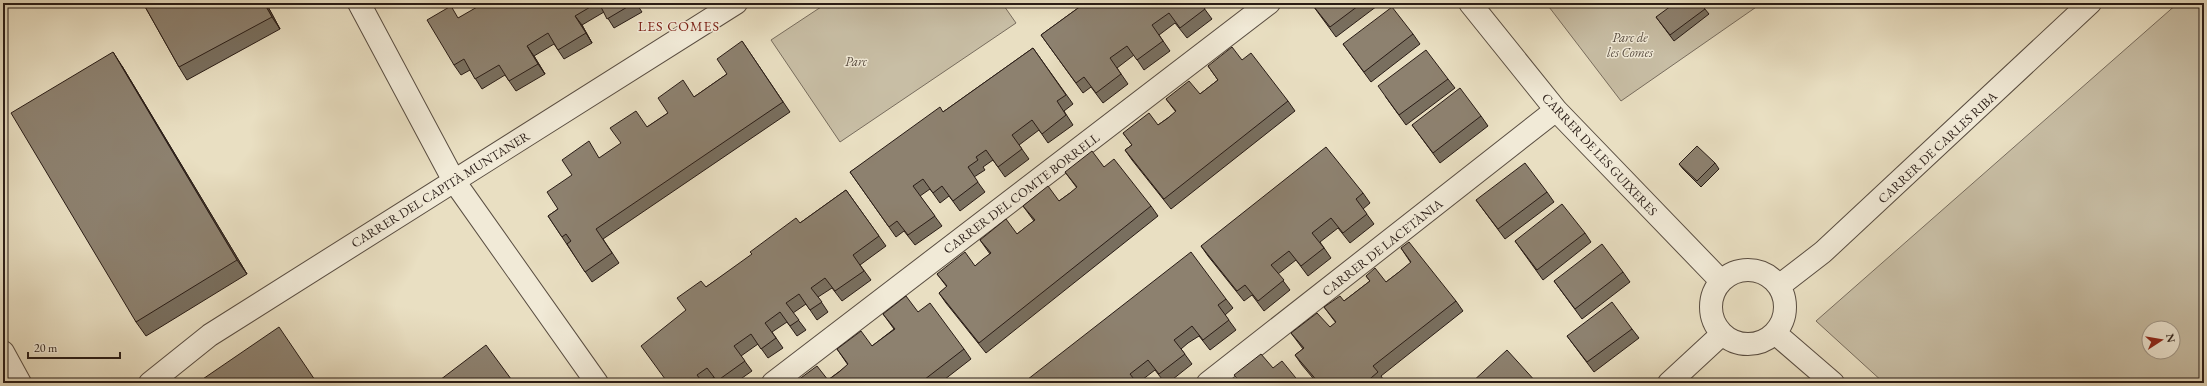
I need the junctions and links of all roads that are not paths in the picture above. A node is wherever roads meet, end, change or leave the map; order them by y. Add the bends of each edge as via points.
1 (359, 3) edge
2 (736, 3) edge
3 (1269, 3) edge
4 (1470, 3) edge
5 (2090, 3) edge
6 (1556, 110) junction
7 (454, 181) junction
8 (1721, 281) junction
9 (1779, 286) junction
10 (1776, 333) junction
11 (1722, 334) junction
12 (3, 352) edge
13 (20, 383) edge
14 (150, 383) edge
15 (597, 383) edge
16 (773, 383) edge
17 (1208, 383) edge
18 (1668, 383) edge
19 (1833, 383) edge

1 - 7 street
2 - 7 street, CARRER DEL CAPITÀ MUNTANER
3 - 16 street, CARRER DEL COMTE BORRELL
4 - 6 street, CARRER DE LES GUIXERES
5 - 9 street, CARRER DE CARLES RIBA via 1823,252
6 - 8 street, CARRER DE LES GUIXERES
6 - 17 street, CARRER DE LACETÀNIA
7 - 14 street, CARRER DEL CAPITÀ MUNTANER via 210,335
7 - 15 street
8 - 9 street via 1731,273 1749,269 1770,277
8 - 11 street via 1712,297 1711,306 1714,323
9 - 10 street via 1784,295 1785,312
10 - 11 street via 1765,341 1747,344 1734,342
10 - 19 street
11 - 18 street
12 - 13 street

